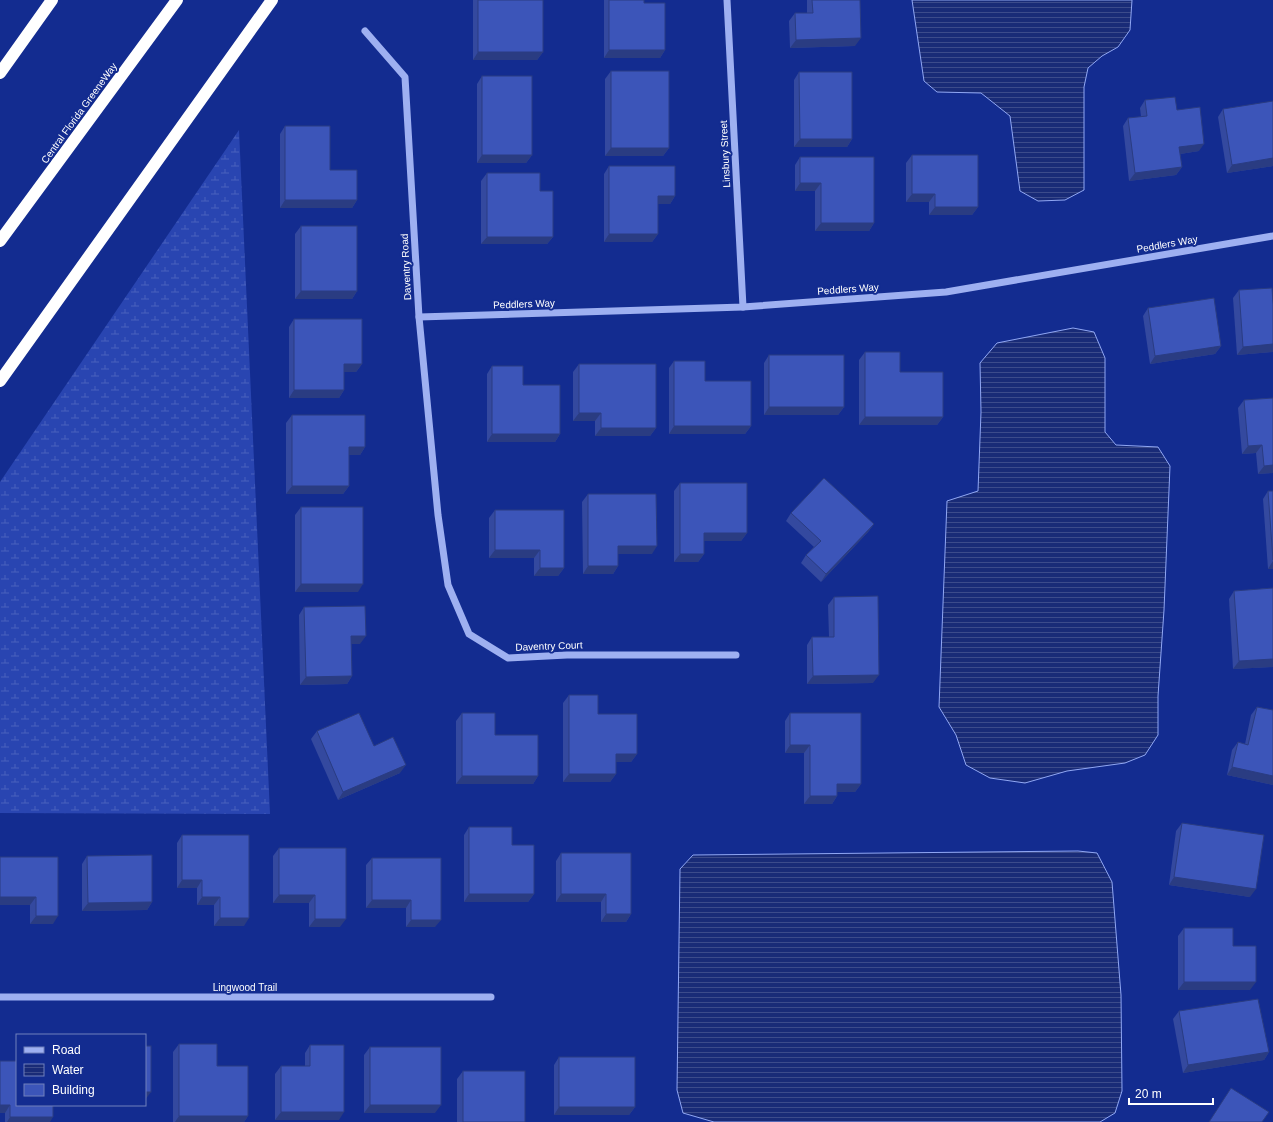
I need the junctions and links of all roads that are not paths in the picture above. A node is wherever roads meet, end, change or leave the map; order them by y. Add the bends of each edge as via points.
1 (52, 0) edge
2 (177, 0) edge
3 (272, 0) edge
4 (726, 0) edge
5 (365, 31) dead end
6 (0, 73) edge
7 (1273, 236) edge
8 (0, 241) edge
9 (743, 307) junction
10 (419, 317) junction
11 (0, 381) edge
12 (438, 515) joint
13 (736, 655) dead end
14 (0, 997) edge
15 (491, 997) dead end

1 - 6 highway
2 - 8 highway, Central Florida GreeneWay
3 - 11 highway
4 - 9 street, Linsbury Street
5 - 10 street, Daventry Road via 404,77
7 - 9 street, Peddlers Way via 946,292
9 - 10 street, Peddlers Way
10 - 12 street, Daventry Road
12 - 13 street, Daventry Court via 448,585 469,634 508,658 568,655
14 - 15 street, Lingwood Trail

